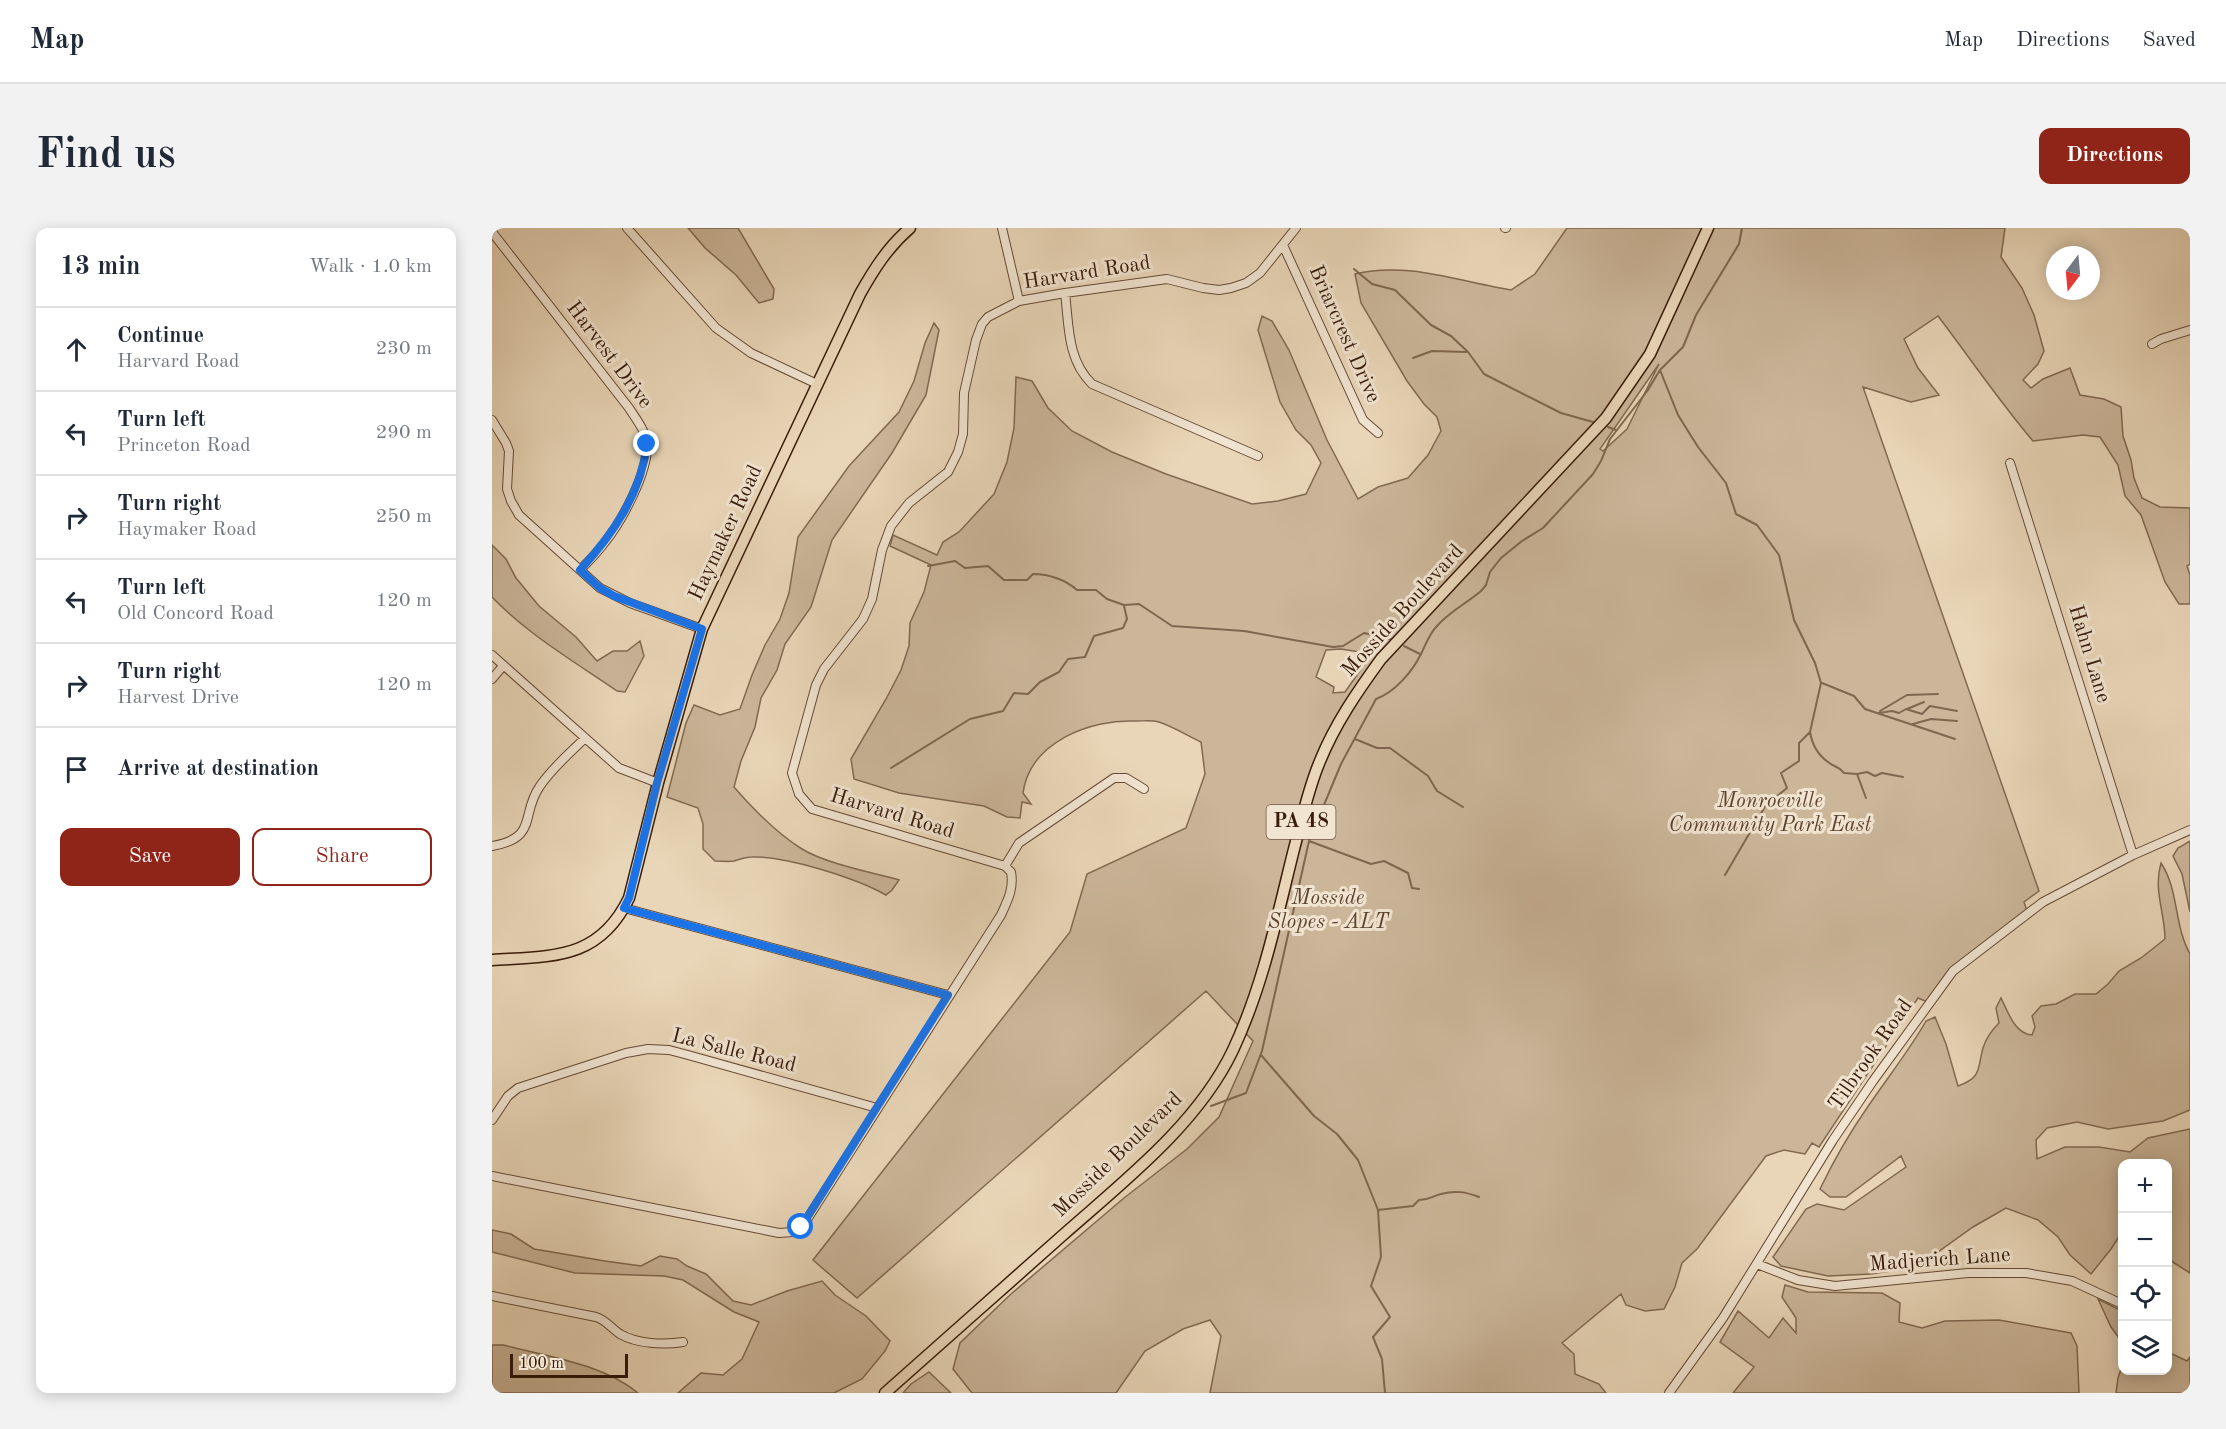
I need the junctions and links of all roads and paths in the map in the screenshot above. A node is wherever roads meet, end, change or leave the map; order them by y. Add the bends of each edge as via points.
1 (627, 228) edge
2 (910, 228) edge
3 (1002, 228) edge
4 (1296, 228) edge
5 (1708, 228) edge
6 (492, 232) edge
7 (1284, 245) junction
8 (1065, 292) junction
9 (1019, 301) junction
10 (2190, 330) edge
11 (2152, 344) dead end
12 (817, 384) junction
13 (492, 420) edge
14 (1378, 434) dead end
15 (1258, 456) dead end
16 (2010, 463) dead end
17 (580, 570) junction
18 (702, 629) junction
19 (492, 655) edge
20 (503, 666) junction
21 (492, 679) edge
22 (585, 738) junction
23 (657, 783) junction
24 (1144, 789) dead end
25 (2190, 830) edge
26 (492, 846) edge
27 (2133, 855) junction
28 (1005, 866) junction
29 (624, 908) junction
30 (492, 960) edge
31 (948, 995) junction
32 (878, 1108) junction
33 (492, 1120) edge
34 (492, 1176) edge
35 (1757, 1264) junction
36 (492, 1296) edge
37 (2118, 1302) edge
38 (683, 1342) dead end
39 (1671, 1392) edge
40 (885, 1393) edge

1 - 12 street via 716,328 752,353
2 - 12 main road, Haymaker Road via 876,267
3 - 9 street
4 - 7 street, Harvard Road
5 - 40 main road, Mosside Boulevard / PA 48 via 1650,354 1606,418 1381,660 1351,700 1330,737 1309,791 1263,975 1232,1053 1204,1096 1174,1133 1100,1202
6 - 17 street, Harvest Drive via 629,408 647,444 644,466 614,530
7 - 8 street, Harvard Road via 1260,273 1232,288 1203,288 1167,279
7 - 14 street, Briarcrest Drive via 1363,420
8 - 9 street, Harvard Road
8 - 15 street via 1072,353 1092,384
9 - 28 street, Harvard Road via 982,324 964,393 963,434 958,453 948,472 909,503 891,526 863,619 816,685 792,773 799,795 812,809
10 - 11 street
12 - 18 main road, Haymaker Road
13 - 17 street via 509,451 507,489 519,515
16 - 27 street, Hahn Lane
17 - 18 street via 614,596
18 - 23 main road, Haymaker Road
19 - 20 street
20 - 21 street
20 - 22 street
22 - 23 street via 619,768
22 - 26 street via 537,791 524,831 506,843
23 - 29 main road, Haymaker Road
24 - 28 street via 1126,778 1114,778 1019,843
25 - 27 street, Tilbrook Road
27 - 35 street, Tilbrook Road via 2043,902 1953,971 1833,1140
28 - 31 street via 1011,872 1011,894
29 - 30 main road, Haymaker Road via 603,936 588,945 544,956
29 - 31 street
31 - 32 street
32 - 33 street, La Salle Road via 669,1050 648,1049 518,1088
32 - 34 street via 806,1221 788,1233
35 - 37 street, Madjerich Lane via 1798,1280 1835,1286 1968,1273 2026,1274 2072,1281
35 - 39 street, Tilbrook Road
36 - 38 street via 604,1319 630,1338 669,1344

